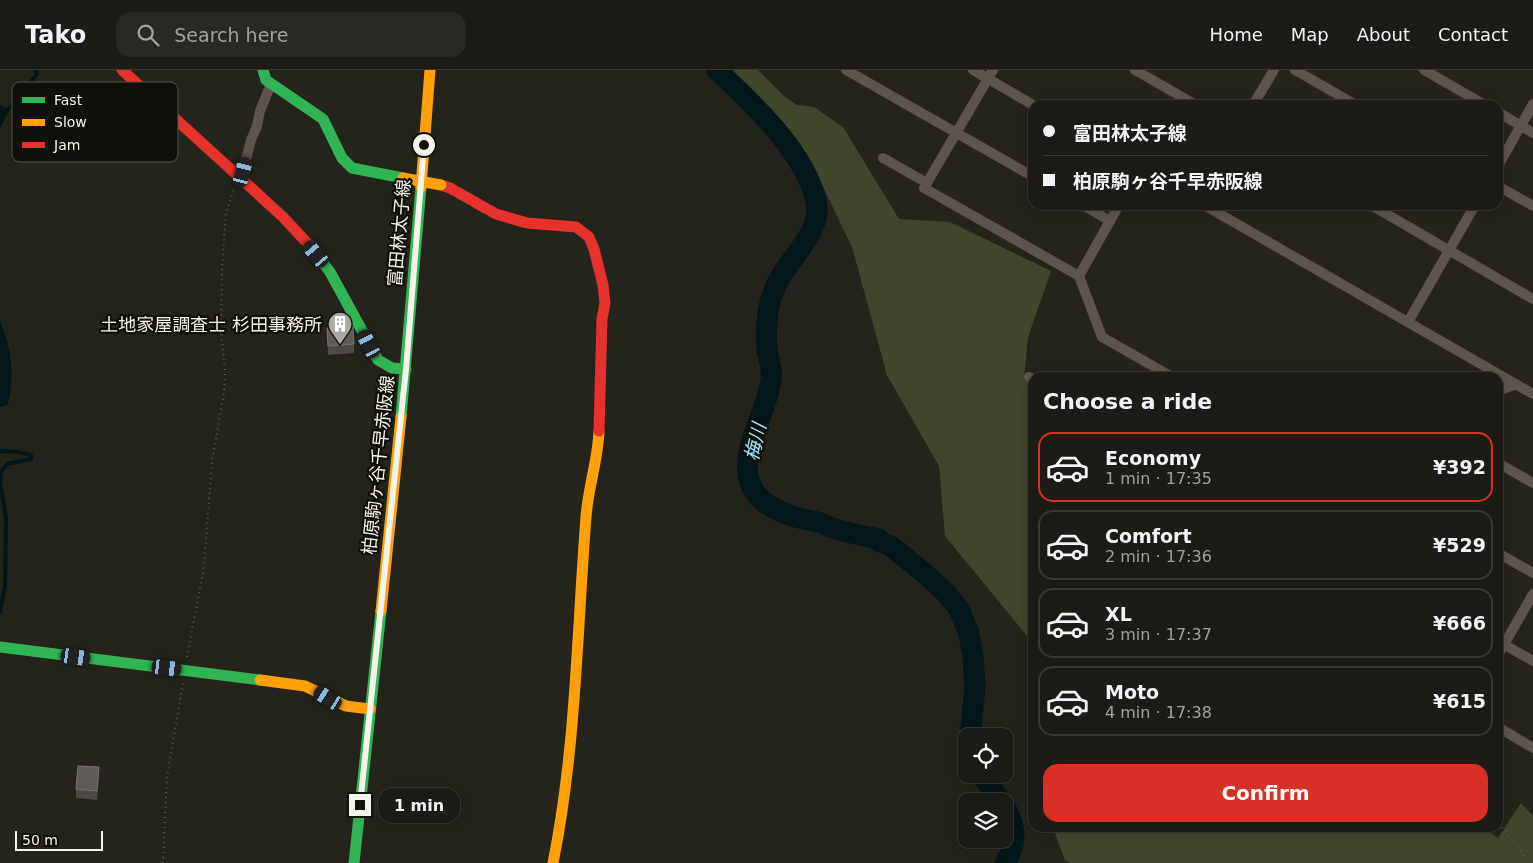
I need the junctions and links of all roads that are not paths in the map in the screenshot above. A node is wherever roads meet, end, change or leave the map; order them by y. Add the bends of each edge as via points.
1 (122, 70) edge
2 (264, 70) edge
3 (430, 70) edge
4 (846, 70) edge
5 (973, 70) edge
6 (1135, 70) edge
7 (1274, 70) edge
8 (1295, 70) edge
9 (1424, 70) edge
10 (990, 74) edge
11 (135, 82) edge
12 (271, 84) junction
13 (1187, 100) edge
14 (1256, 100) edge
15 (1347, 100) edge
16 (1476, 100) edge
17 (1028, 101) edge
18 (1533, 104) edge
19 (1503, 115) edge
20 (178, 121) edge
21 (1521, 125) junction
22 (956, 133) junction
23 (1533, 133) edge
24 (1503, 157) edge
25 (883, 158) dead end
26 (1028, 174) edge
27 (240, 178) junction
28 (927, 183) junction
29 (1503, 189) edge
30 (1533, 206) edge
31 (1091, 210) edge
32 (1116, 210) edge
33 (1213, 210) edge
34 (1380, 210) edge
35 (1472, 210) edge
36 (1110, 221) junction
37 (1449, 250) junction
38 (1079, 276) junction
39 (1533, 299) edge
40 (1408, 322) junction
41 (406, 369) junction
42 (1163, 372) edge
43 (1495, 372) edge
44 (1503, 377) edge
45 (1516, 384) junction
46 (1503, 388) edge
47 (1533, 394) edge
48 (1503, 466) edge
49 (1533, 483) edge
50 (1503, 556) edge
51 (1533, 573) edge
52 (1533, 594) edge
53 (1503, 640) edge
54 (1503, 644) edge
55 (0, 647) edge
56 (1533, 662) edge
57 (370, 709) junction
58 (1503, 730) edge
59 (1533, 748) edge
60 (354, 863) edge
61 (553, 863) edge

1 - 11 street, 柏原駒ヶ谷千早赤阪線
2 - 12 street via 266,80
3 - 41 street, 富田林太子線
4 - 22 street
5 - 10 street
6 - 13 street
7 - 14 street
8 - 15 street
9 - 16 street
10 - 17 street
10 - 22 street
12 - 27 street
12 - 61 street, bridge via 324,119 342,158 352,168 441,185 496,214 527,223 576,227 589,237 594,249 605,303 598,452 586,515 575,707 562,819
18 - 21 street
19 - 21 street
20 - 27 street, 柏原駒ヶ谷千早赤阪線
21 - 23 street
21 - 24 street
22 - 26 street
22 - 28 street
25 - 28 street
27 - 41 street, 柏原駒ヶ谷千早赤阪線 via 283,217 321,260 378,360 392,368
28 - 38 street via 924,188
29 - 30 street
31 - 36 street
32 - 36 street
33 - 40 street
34 - 37 street
35 - 37 street
36 - 38 street
37 - 39 street
37 - 40 street
38 - 42 street via 1102,337
40 - 43 street
41 - 57 street, 柏原駒ヶ谷千早赤阪線
44 - 45 street
45 - 46 street
45 - 47 street
48 - 49 street
50 - 51 street
52 - 53 street
54 - 56 street
55 - 57 street via 305,686 346,706
57 - 60 street, 柏原駒ヶ谷千早赤阪線
58 - 59 street

